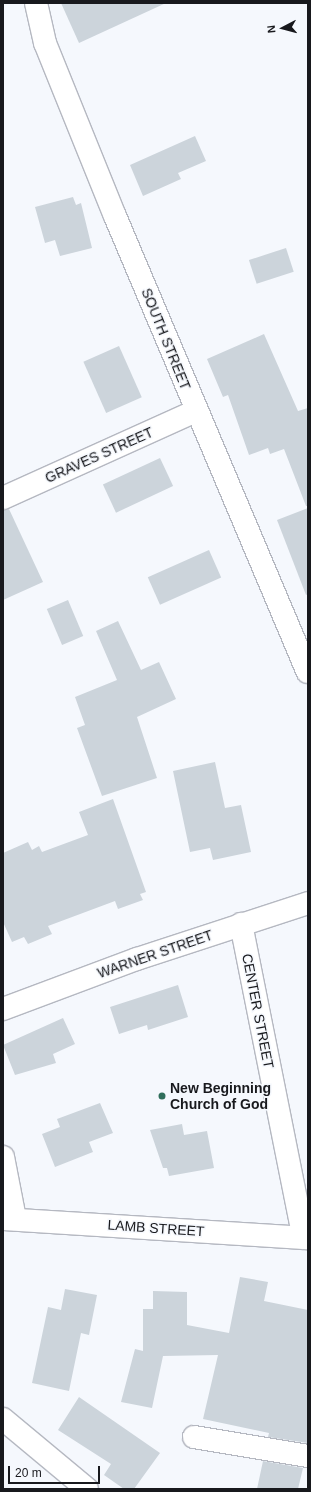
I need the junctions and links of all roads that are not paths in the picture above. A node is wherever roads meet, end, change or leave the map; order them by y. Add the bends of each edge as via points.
1 (36, 3) edge
2 (196, 411) junction
3 (3, 498) edge
4 (308, 672) edge
5 (308, 903) edge
6 (241, 924) junction
7 (3, 1009) edge
8 (3, 1157) edge
9 (9, 1219) edge
10 (306, 1238) edge
11 (3, 1419) edge
12 (194, 1437) dead end
13 (308, 1456) edge
14 (87, 1489) edge

1 - 2 street, SOUTH STREET via 45,42
2 - 3 street, GRAVES STREET
2 - 4 street, SOUTH STREET
5 - 6 street, WARNER STREET
6 - 7 street, WARNER STREET
6 - 10 street, CENTER STREET
8 - 9 street
9 - 10 street, LAMB STREET
11 - 14 street
12 - 13 street

